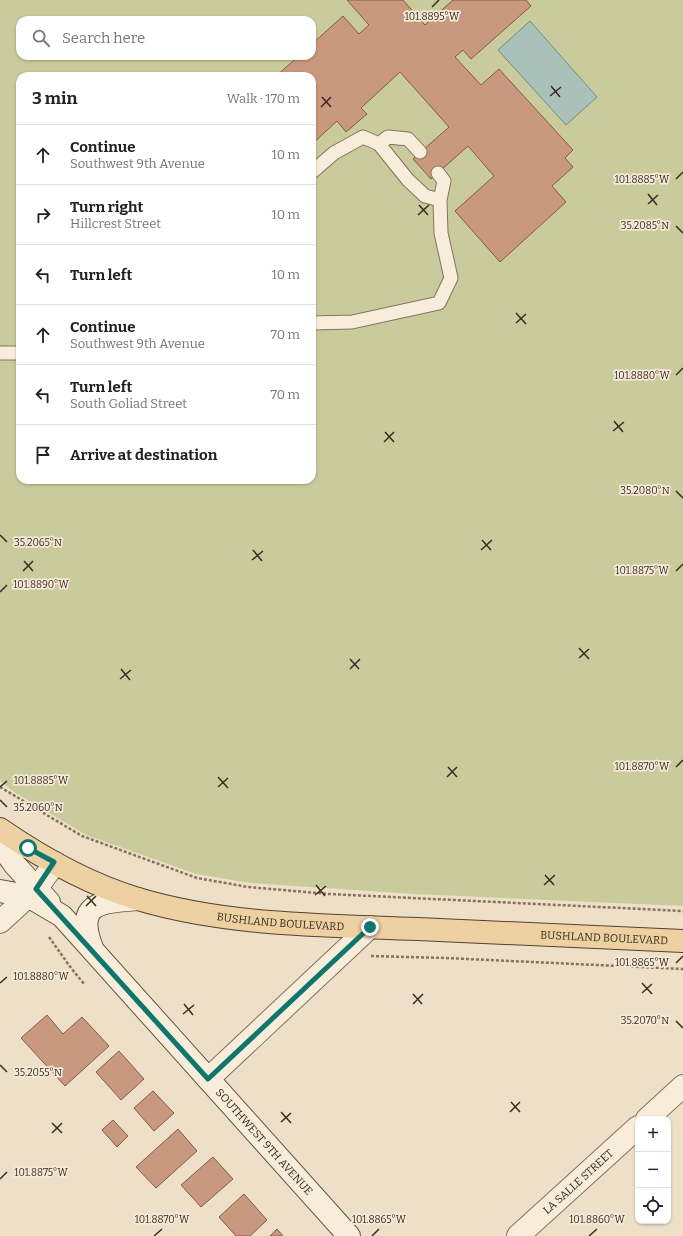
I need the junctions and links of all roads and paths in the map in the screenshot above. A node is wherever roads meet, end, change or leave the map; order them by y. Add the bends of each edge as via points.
1 (379, 144) junction
2 (420, 152) dead end
3 (316, 168) edge
4 (438, 173) dead end
5 (440, 200) junction
6 (316, 323) edge
7 (16, 352) edge
8 (0, 353) edge
9 (0, 787) edge
10 (0, 829) edge
11 (2, 851) edge
12 (54, 862) junction
13 (0, 891) edge
14 (32, 892) junction
15 (138, 899) junction
16 (683, 911) edge
17 (0, 922) edge
18 (370, 927) junction
19 (48, 936) dead end
20 (683, 941) edge
21 (92, 950) junction
22 (364, 956) dead end
23 (683, 969) edge
24 (85, 985) dead end
25 (208, 1079) junction
26 (683, 1086) edge
27 (650, 1116) edge
28 (635, 1130) edge
29 (349, 1236) edge
30 (518, 1236) edge

1 - 2 lane via 388,137 408,139
1 - 3 lane via 363,137 334,152
1 - 5 lane via 419,191 425,196
4 - 5 lane via 444,182
5 - 6 lane via 441,233 451,278 439,303 352,322
7 - 8 lane
9 - 16 path via 82,836 197,878 248,887 329,894
10 - 12 main road
11 - 14 street
12 - 14 street
12 - 15 main road, BUSHLAND BOULEVARD
13 - 14 street
14 - 17 street
14 - 21 street, SOUTHWEST 9TH AVENUE via 62,916
15 - 18 main road, BUSHLAND BOULEVARD via 186,911 243,919
15 - 21 street via 100,904 90,912 85,920
18 - 20 main road, BUSHLAND BOULEVARD
18 - 25 street
19 - 24 path
21 - 25 street, SOUTHWEST 9TH AVENUE
22 - 23 path
25 - 29 street, SOUTHWEST 9TH AVENUE
26 - 27 street
28 - 30 street, LA SALLE STREET

